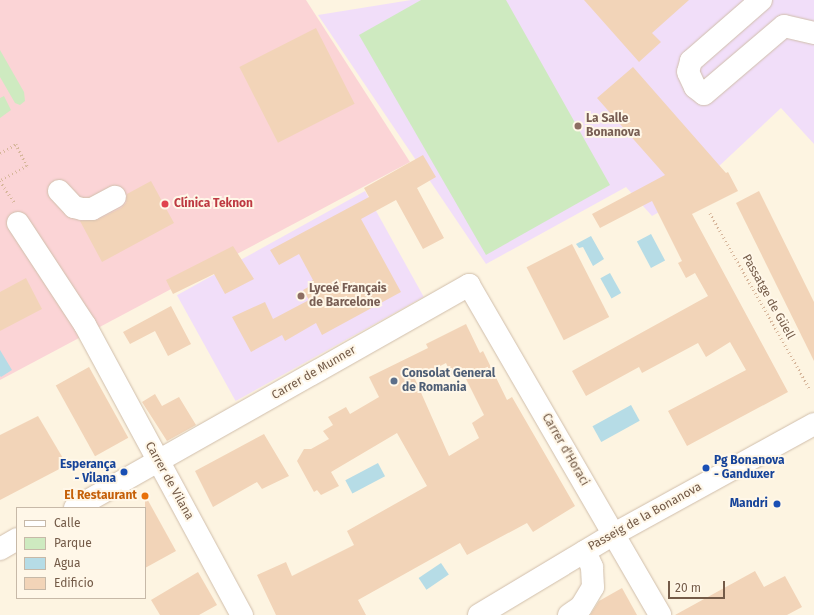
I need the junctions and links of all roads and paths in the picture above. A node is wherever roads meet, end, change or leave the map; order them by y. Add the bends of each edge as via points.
1 (761, 0) edge
2 (814, 33) edge
3 (0, 153) edge
4 (0, 181) edge
5 (59, 191) dead end
6 (115, 197) dead end
7 (710, 213) dead end
8 (18, 216) joint
9 (469, 285) joint
10 (810, 389) dead end
11 (813, 428) edge
12 (159, 462) junction
13 (77, 507) edge
14 (614, 534) junction
15 (16, 540) edge
16 (0, 549) edge
17 (585, 551) junction
18 (486, 613) edge
19 (242, 615) edge
20 (569, 615) edge
21 (660, 615) edge

1 - 2 street via 691,61 688,72 695,87 704,94 714,89 784,26
3 - 4 path via 16,144 27,166
4 - 8 path
5 - 6 street via 74,207 82,209 92,209
7 - 10 path, Passatge de Güell
8 - 12 street, Carrer de Vilana via 85,325
9 - 12 street, Carrer de Munner
9 - 14 street, Carrer d'Horaci
11 - 14 street, Passeig de la Bonanova
12 - 13 street, Carrer de Munner
12 - 19 street, Carrer de Vilana
14 - 17 street, Passeig de la Bonanova
14 - 21 street, Carrer d'Horaci
15 - 16 street
17 - 18 street, Passeig de la Bonanova
17 - 20 street via 592,567 593,586 581,607

